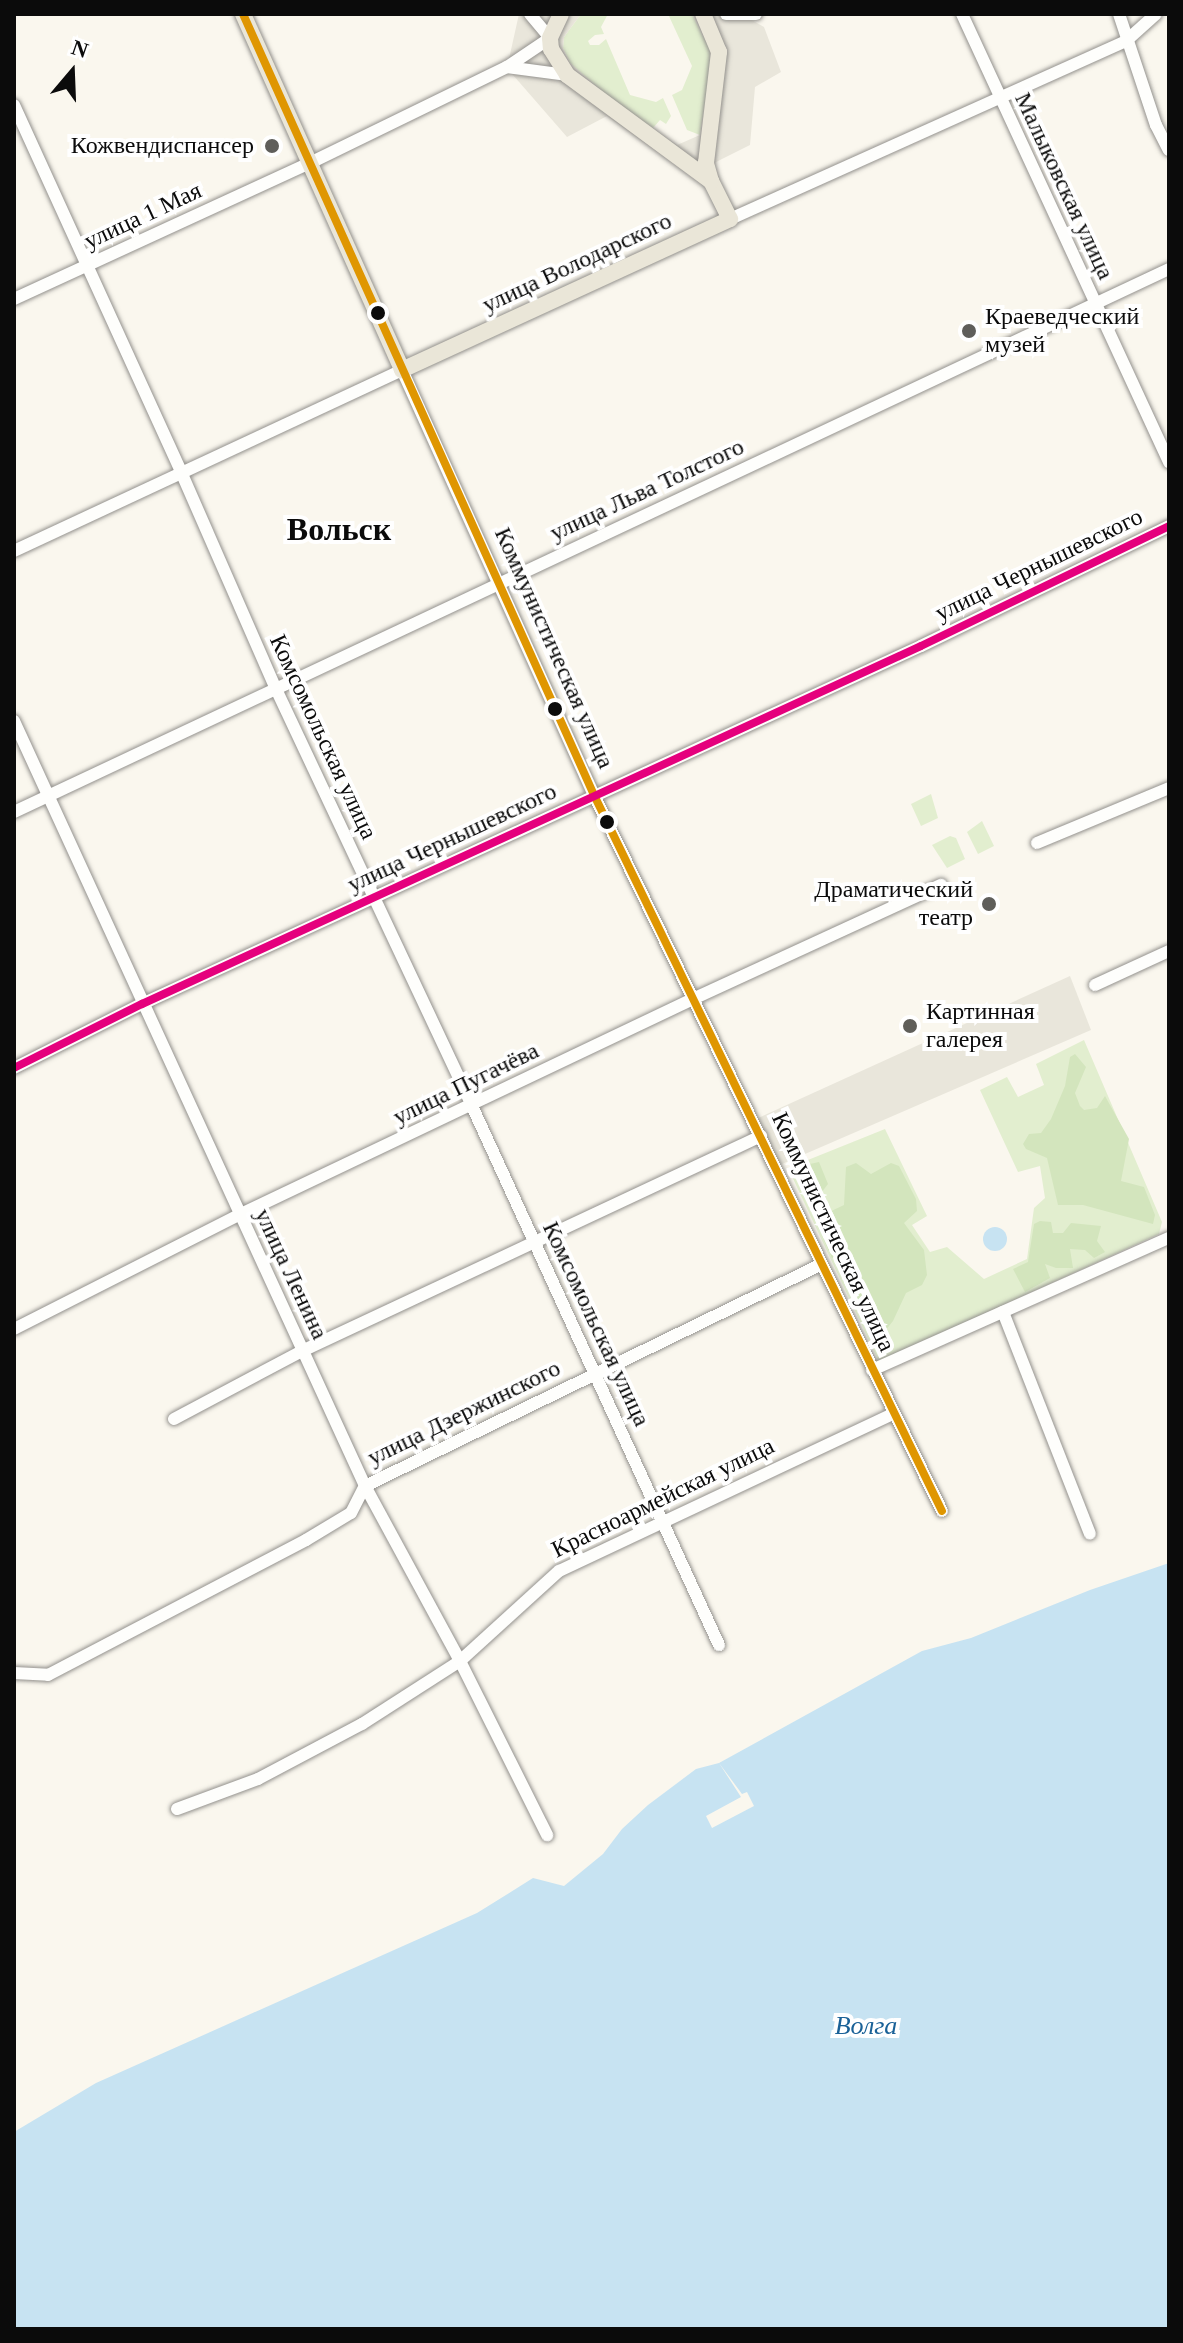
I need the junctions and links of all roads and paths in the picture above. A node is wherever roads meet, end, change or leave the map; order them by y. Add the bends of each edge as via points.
1 (243, 14) edge
2 (530, 14) edge
3 (561, 14) edge
4 (703, 14) edge
5 (726, 14) edge
6 (756, 14) edge
7 (962, 14) edge
8 (1119, 14) edge
9 (1156, 14) edge
10 (550, 38) junction
11 (1126, 41) junction
12 (507, 67) junction
13 (567, 75) junction
14 (999, 96) junction
15 (14, 105) edge
16 (706, 142) junction
17 (1169, 150) edge
18 (675, 154) junction
19 (310, 163) junction
20 (711, 181) junction
21 (730, 219) junction
22 (87, 266) junction
23 (1169, 269) edge
24 (14, 299) edge
25 (1095, 304) junction
26 (402, 370) junction
27 (1169, 463) edge
28 (182, 474) junction
29 (1169, 526) edge
30 (14, 551) edge
31 (499, 583) junction
32 (276, 689) junction
33 (14, 721) edge
34 (1169, 788) edge
35 (594, 795) junction
36 (47, 797) junction
37 (14, 812) edge
38 (1037, 843) dead end
39 (941, 885) dead end
40 (374, 899) junction
41 (1169, 951) edge
42 (1095, 985) dead end
43 (695, 998) junction
44 (142, 1004) junction
45 (14, 1068) edge
46 (472, 1106) junction
47 (761, 1136) junction
48 (239, 1215) junction
49 (1169, 1238) edge
50 (534, 1245) junction
51 (820, 1265) junction
52 (1003, 1312) junction
53 (14, 1329) edge
54 (302, 1351) junction
55 (872, 1370) junction
56 (596, 1373) junction
57 (893, 1414) junction
58 (174, 1419) dead end
59 (365, 1486) junction
60 (942, 1511) dead end
61 (662, 1520) junction
62 (1090, 1534) dead end
63 (719, 1645) dead end
64 (460, 1661) junction
65 (14, 1673) edge
66 (177, 1809) dead end
67 (547, 1835) dead end

1 - 19 main road, Коммунистическая улица
2 - 10 street
3 - 10 main road
4 - 16 main road via 719,52
5 - 6 street
7 - 14 street, Малыковская улица
8 - 11 street
9 - 11 street, улица Володарского
10 - 12 street, улица 1 Мая
10 - 13 main road
11 - 14 street, улица Володарского
11 - 17 street
12 - 13 street
12 - 19 street, улица 1 Мая
13 - 18 main road
14 - 21 street, улица Володарского
14 - 25 street, Малыковская улица
15 - 22 street, Комсомольская улица
16 - 18 main road via 687,154
16 - 20 main road
18 - 20 main road
19 - 22 street, улица 1 Мая
19 - 26 main road, Коммунистическая улица
20 - 21 main road
21 - 26 main road, улица Володарского
22 - 24 street, улица 1 Мая
22 - 28 street, Комсомольская улица
23 - 25 street, улица Льва Толстого
25 - 27 street, Малыковская улица
25 - 31 street, улица Льва Толстого
26 - 28 street, улица Володарского
26 - 31 street, Коммунистическая улица
28 - 30 street, улица Володарского
28 - 32 street, Комсомольская улица
29 - 35 street, улица Чернышевского
31 - 32 street, улица Льва Толстого
31 - 35 street, Коммунистическая улица
32 - 36 street, улица Льва Толстого
32 - 40 street, Комсомольская улица
33 - 36 street, улица Ленина
34 - 38 street
35 - 40 street, улица Чернышевского
35 - 43 street, Коммунистическая улица
36 - 37 street, улица Льва Толстого
36 - 44 street, улица Ленина
39 - 43 street, улица Пугачёва
40 - 44 street, улица Чернышевского
40 - 46 street, Комсомольская улица
41 - 42 street
43 - 46 street, улица Пугачёва
43 - 47 street, Коммунистическая улица
44 - 45 street, улица Чернышевского
44 - 48 street, улица Ленина
46 - 48 street, улица Пугачёва
46 - 50 street, Комсомольская улица
47 - 50 street
47 - 51 street, Коммунистическая улица
48 - 53 street, улица Пугачёва
48 - 54 street, улица Ленина
49 - 52 street
50 - 54 street
50 - 56 street, Комсомольская улица
51 - 55 street, Коммунистическая улица
51 - 56 street, улица Дзержинского
52 - 55 street
52 - 62 street
54 - 58 street
54 - 59 street, улица Ленина
55 - 57 street, Коммунистическая улица
56 - 59 street, улица Дзержинского
56 - 61 street, Комсомольская улица
57 - 60 street, Коммунистическая улица
57 - 61 street, Красноармейская улица
59 - 64 street, улица Ленина
59 - 65 street, улица Дзержинского via 351,1513 306,1540 48,1675
61 - 63 street, Комсомольская улица
61 - 64 street, Красноармейская улица via 559,1571
64 - 66 street, Красноармейская улица via 362,1724 258,1779
64 - 67 street, улица Ленина

